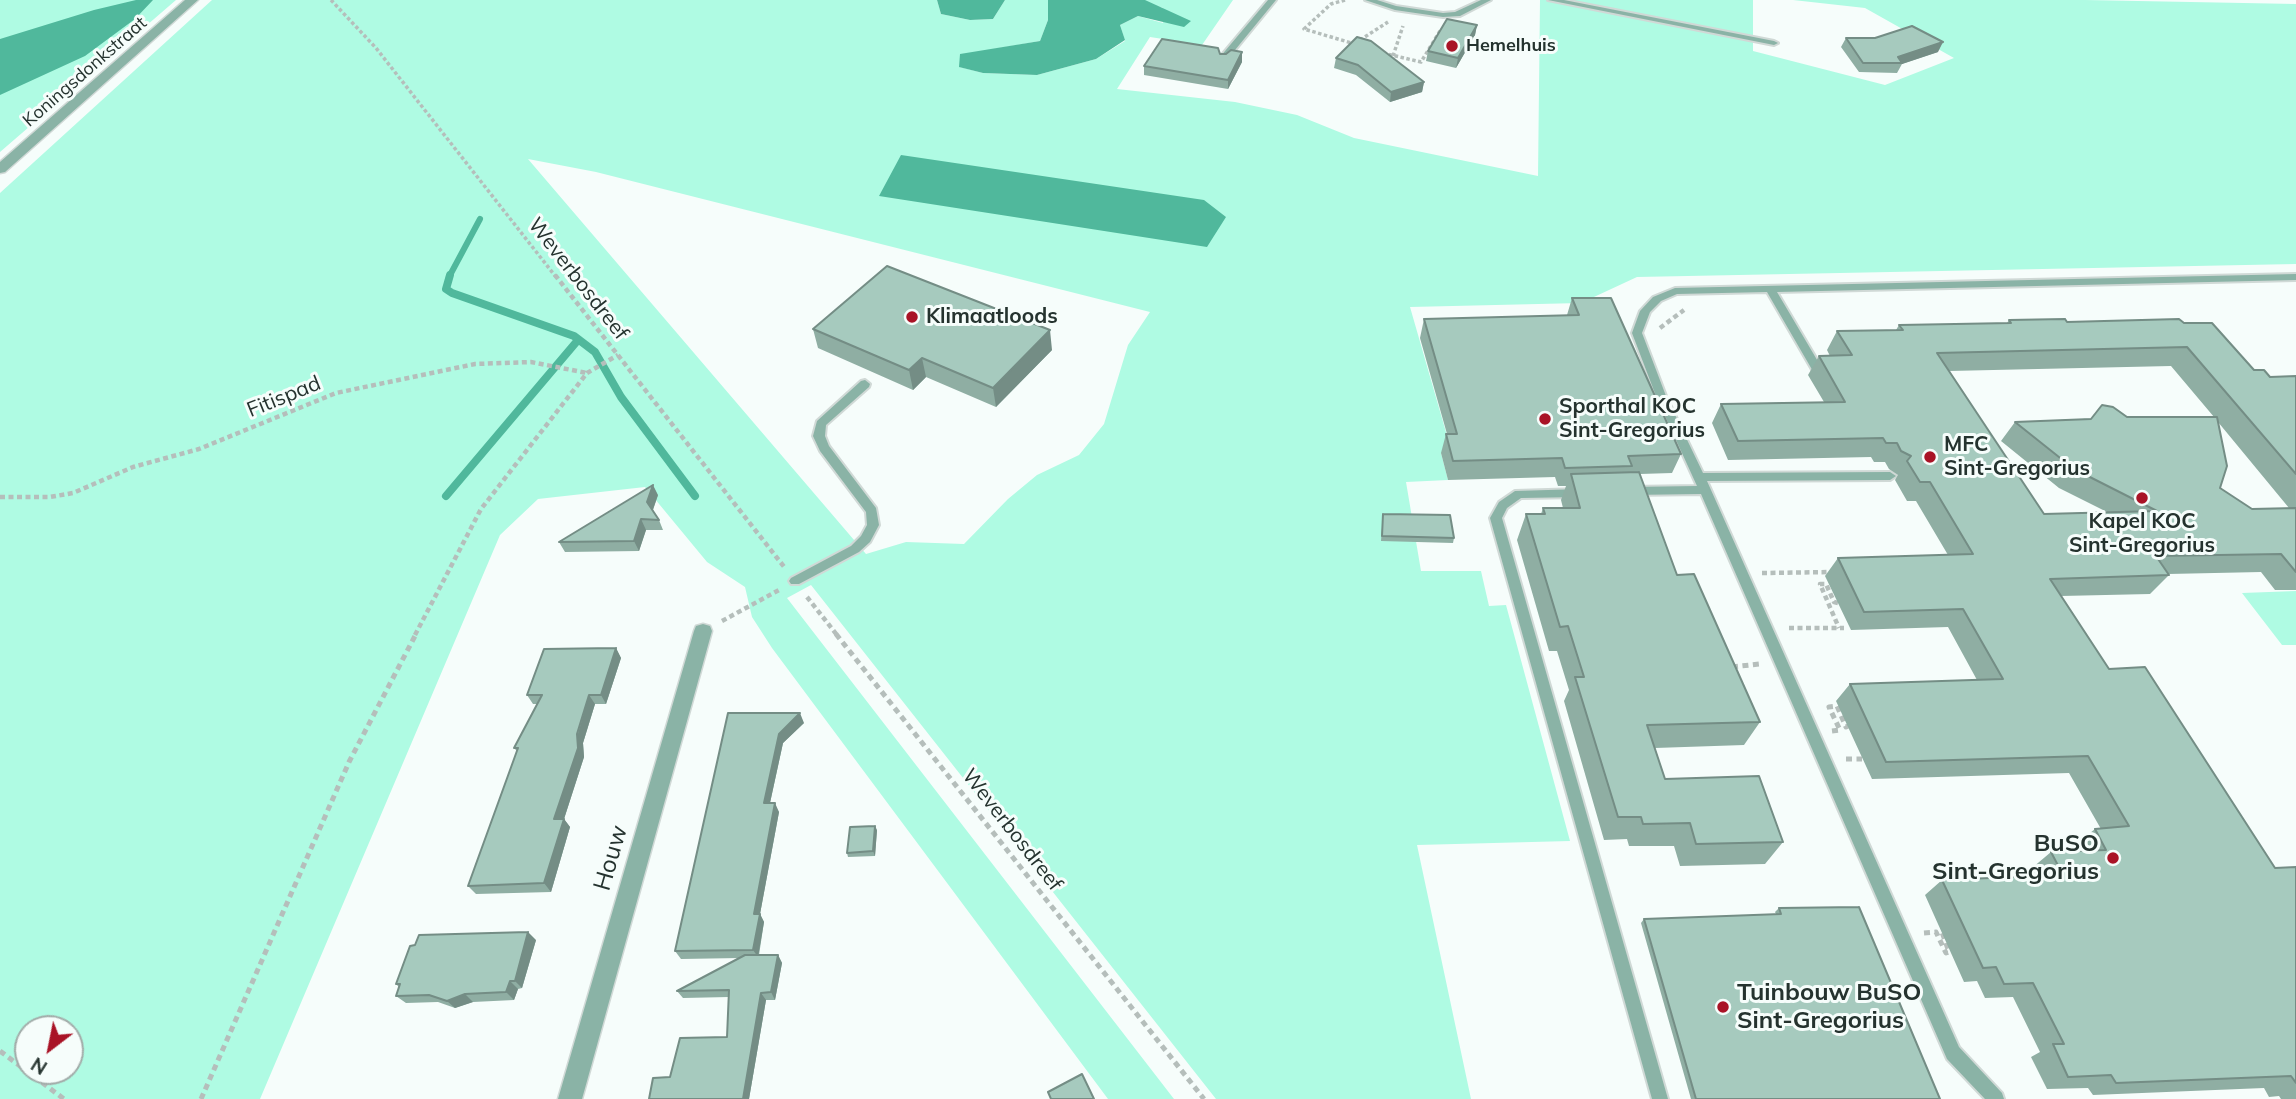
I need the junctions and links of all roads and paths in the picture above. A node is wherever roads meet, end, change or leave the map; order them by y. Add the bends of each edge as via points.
1 (192, 0) edge
2 (331, 0) edge
3 (1272, 0) edge
4 (1345, 0) edge
5 (1369, 0) edge
6 (1487, 0) edge
7 (1552, 0) edge
8 (1408, 10) junction
9 (1449, 15) junction
10 (1774, 43) dead end
11 (1354, 44) junction
12 (1367, 48) edge
13 (1380, 52) edge
14 (1393, 55) junction
15 (1223, 59) edge
16 (0, 169) edge
17 (2296, 277) edge
18 (1770, 288) junction
19 (618, 355) junction
20 (1818, 370) edge
21 (587, 373) junction
22 (865, 384) dead end
23 (1890, 476) dead end
24 (1702, 483) junction
25 (0, 497) edge
26 (1841, 571) edge
27 (1761, 573) dead end
28 (795, 581) junction
29 (1838, 603) dead end
30 (1785, 628) dead end
31 (703, 631) joint
32 (1780, 661) junction
33 (1722, 668) edge
34 (1848, 726) dead end
35 (1840, 730) dead end
36 (0, 1051) edge
37 (64, 1099) edge
38 (201, 1099) edge
39 (570, 1099) edge
40 (1204, 1099) edge
41 (1661, 1099) edge
42 (1996, 1099) edge

1 - 16 street, Koningsdonkstraat
2 - 19 path, Weverbosdreef via 376,48
3 - 15 lane
4 - 11 path via 1331,4 1304,30
5 - 8 lane
6 - 9 lane
7 - 10 lane
8 - 9 lane
8 - 11 path
8 - 14 path
9 - 14 path via 1421,62
11 - 12 path
13 - 14 path
17 - 18 lane
18 - 20 lane
18 - 24 lane via 1675,291 1657,299 1645,312 1637,333
19 - 21 path
19 - 28 path, Weverbosdreef
21 - 25 path, Fitispad via 545,364 475,364 336,393 199,449 133,467 73,493
21 - 38 path via 481,509 349,762
22 - 28 lane via 821,424 818,436 872,511 873,525 855,549
23 - 24 lane
24 - 32 lane
24 - 41 lane via 1519,494 1503,505 1496,518
26 - 27 path
28 - 31 path
28 - 40 path, Weverbosdreef
29 - 30 path via 1826,584 1820,584 1842,628
31 - 39 street, Houw
32 - 33 path
32 - 42 lane via 1953,1053
34 - 35 path via 1837,706 1829,707
36 - 37 path

